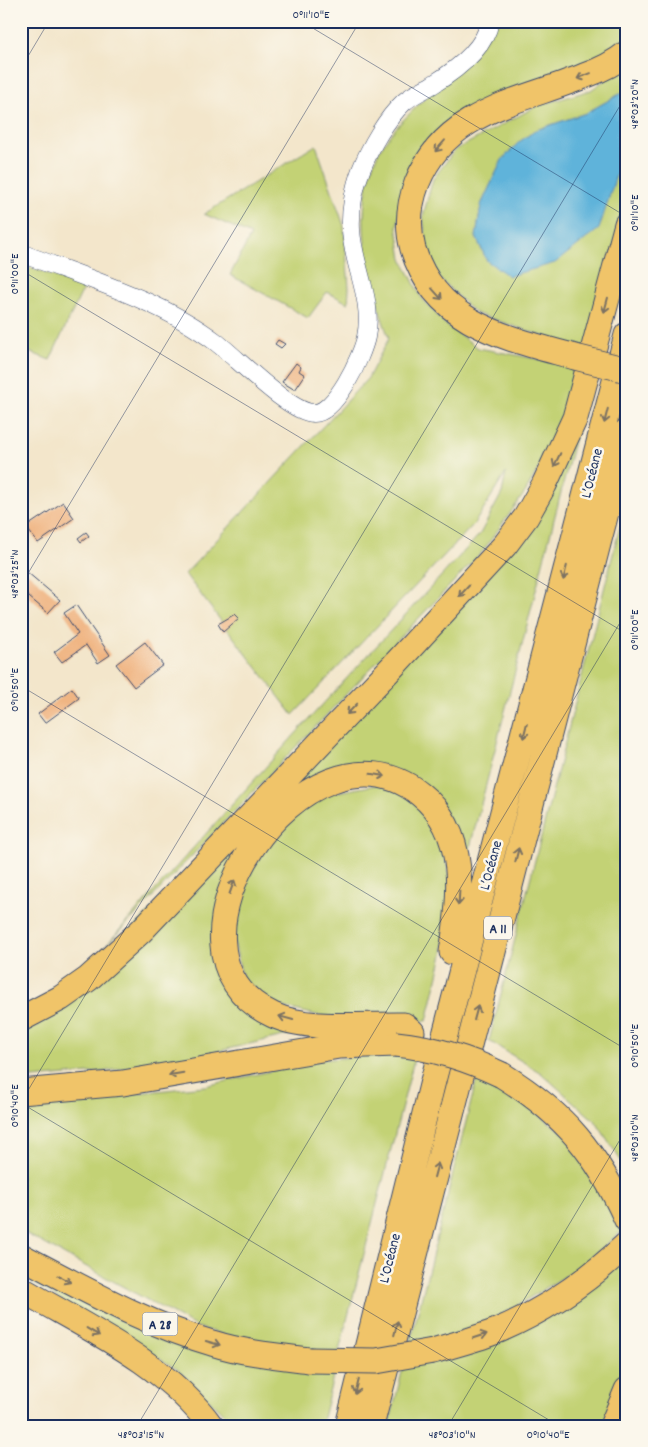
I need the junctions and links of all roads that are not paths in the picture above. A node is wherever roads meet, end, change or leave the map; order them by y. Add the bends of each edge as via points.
1 (490, 21) edge
2 (627, 53) edge
3 (627, 224) edge
4 (21, 253) edge
5 (627, 335) edge
6 (627, 370) edge
7 (627, 431) edge
8 (21, 1019) edge
9 (403, 1033) junction
10 (506, 1069) junction
11 (432, 1085) junction
12 (21, 1092) edge
13 (627, 1184) edge
14 (627, 1220) edge
15 (627, 1244) edge
16 (21, 1256) edge
17 (21, 1289) edge
18 (627, 1390) edge
19 (211, 1426) edge
20 (348, 1426) edge
21 (371, 1426) edge
22 (612, 1426) edge

1 - 4 street via 488,33 458,67 405,102 386,124 361,170 352,209 351,231 367,300 366,336 348,380 324,411 314,414 292,405 216,341 180,319
2 -> 6 highway, bridge via 596,71 506,102 462,127 441,143 424,166 409,214 410,238 418,264 430,286 447,305 494,332
3 -> 8 highway via 575,418 544,485 505,545 141,931 88,979
5 -> 11 highway, L’Océane / A 11
21 -> 7 highway, L’Océane / A 11
9 - 10 highway, bridge via 424,1047
9 -> 11 highway via 287,1020 274,1015 256,1005 240,989 224,954 223,917 236,877 251,850 273,822 303,795 349,775 388,777 415,790 439,816 453,844 459,879 458,917 448,980 437,1022
9 -> 12 highway via 122,1083
10 - 13 highway via 544,1086 567,1106 590,1131
10 - 14 highway via 567,1125 601,1169
11 -> 20 highway, L’Océane / A 11
16 -> 15 highway, A 28, bridge via 179,1332 250,1353 310,1360 376,1361 433,1351 499,1330 585,1280
17 -> 19 highway via 159,1374 185,1395
18 - 22 highway

